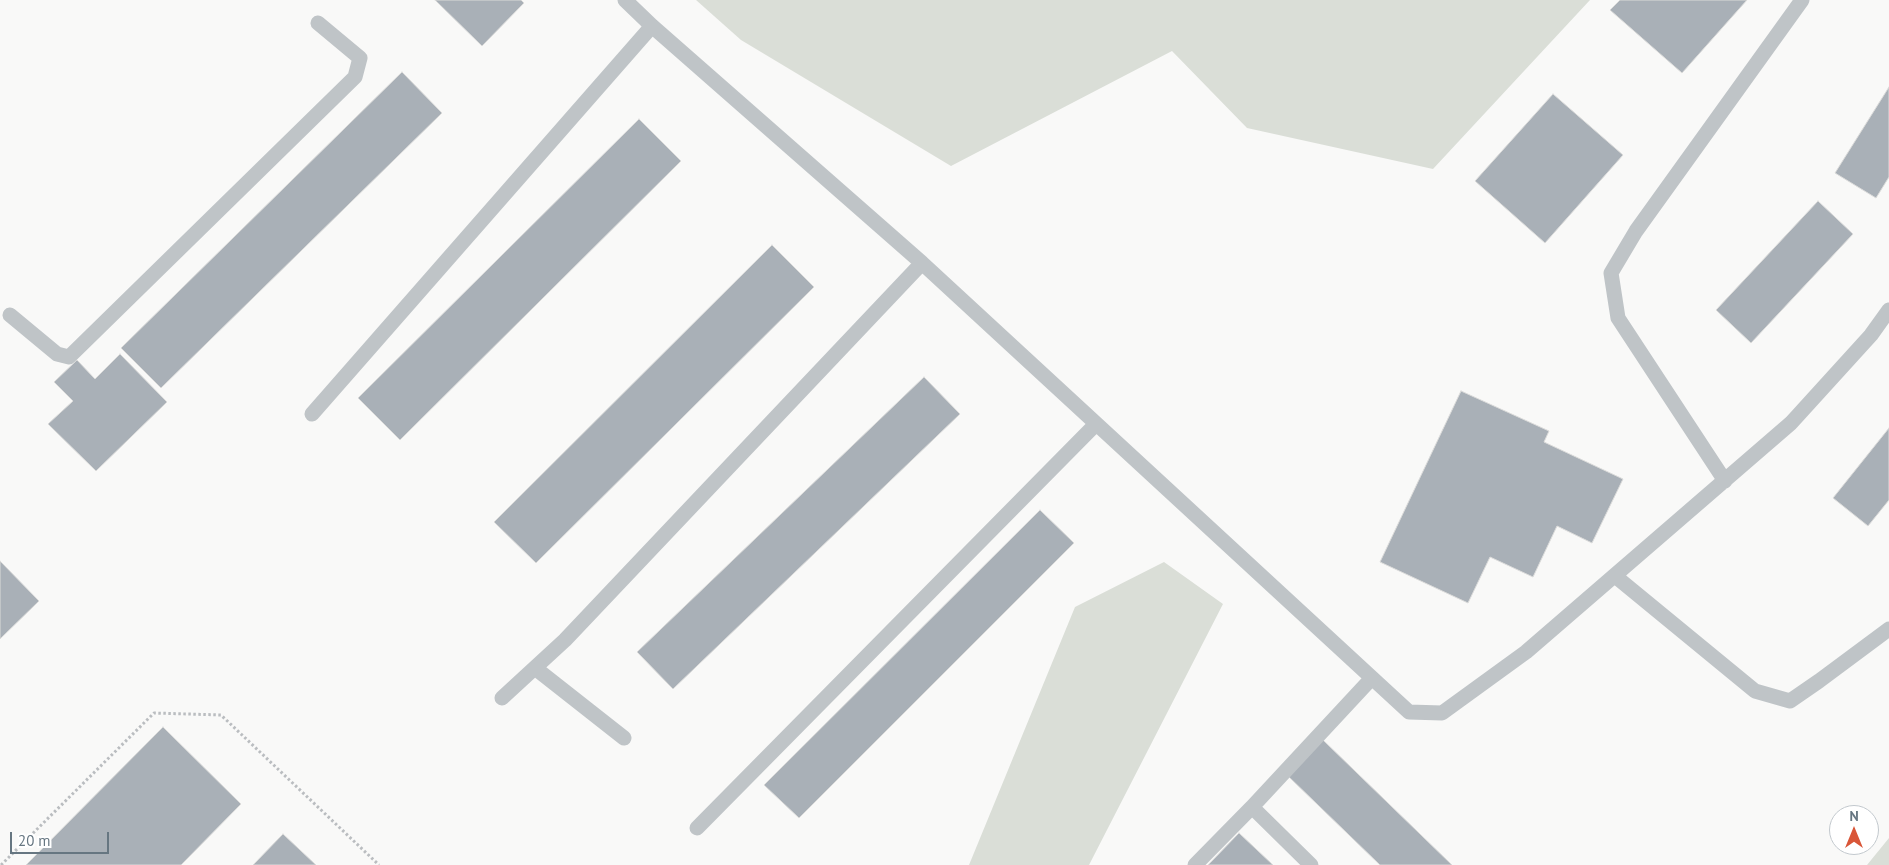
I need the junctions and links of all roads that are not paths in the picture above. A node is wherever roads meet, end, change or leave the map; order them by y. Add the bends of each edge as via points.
1 (624, 0) edge
2 (1802, 0) edge
3 (318, 22) dead end
4 (652, 26) junction
5 (922, 263) junction
6 (1889, 310) edge
7 (10, 315) dead end
8 (312, 414) dead end
9 (1096, 424) junction
10 (1725, 481) junction
11 (1615, 576) junction
12 (1889, 630) edge
13 (536, 668) junction
14 (1371, 679) junction
15 (502, 698) dead end
16 (624, 738) dead end
17 (1252, 806) junction
18 (696, 828) dead end
19 (1195, 865) edge
20 (1311, 865) edge

1 - 4 lane
2 - 10 lane via 1636,231 1611,273 1618,318
3 - 7 lane via 360,58 354,77 69,357 57,354
4 - 5 lane
4 - 8 lane
5 - 9 lane
5 - 13 lane
6 - 10 lane via 1871,335 1791,423
9 - 14 lane
9 - 18 lane
10 - 11 lane
11 - 12 lane via 1756,691 1790,701
11 - 14 lane via 1526,652 1442,713 1408,712
13 - 15 lane
13 - 16 lane
14 - 17 lane
17 - 19 lane
17 - 20 lane

